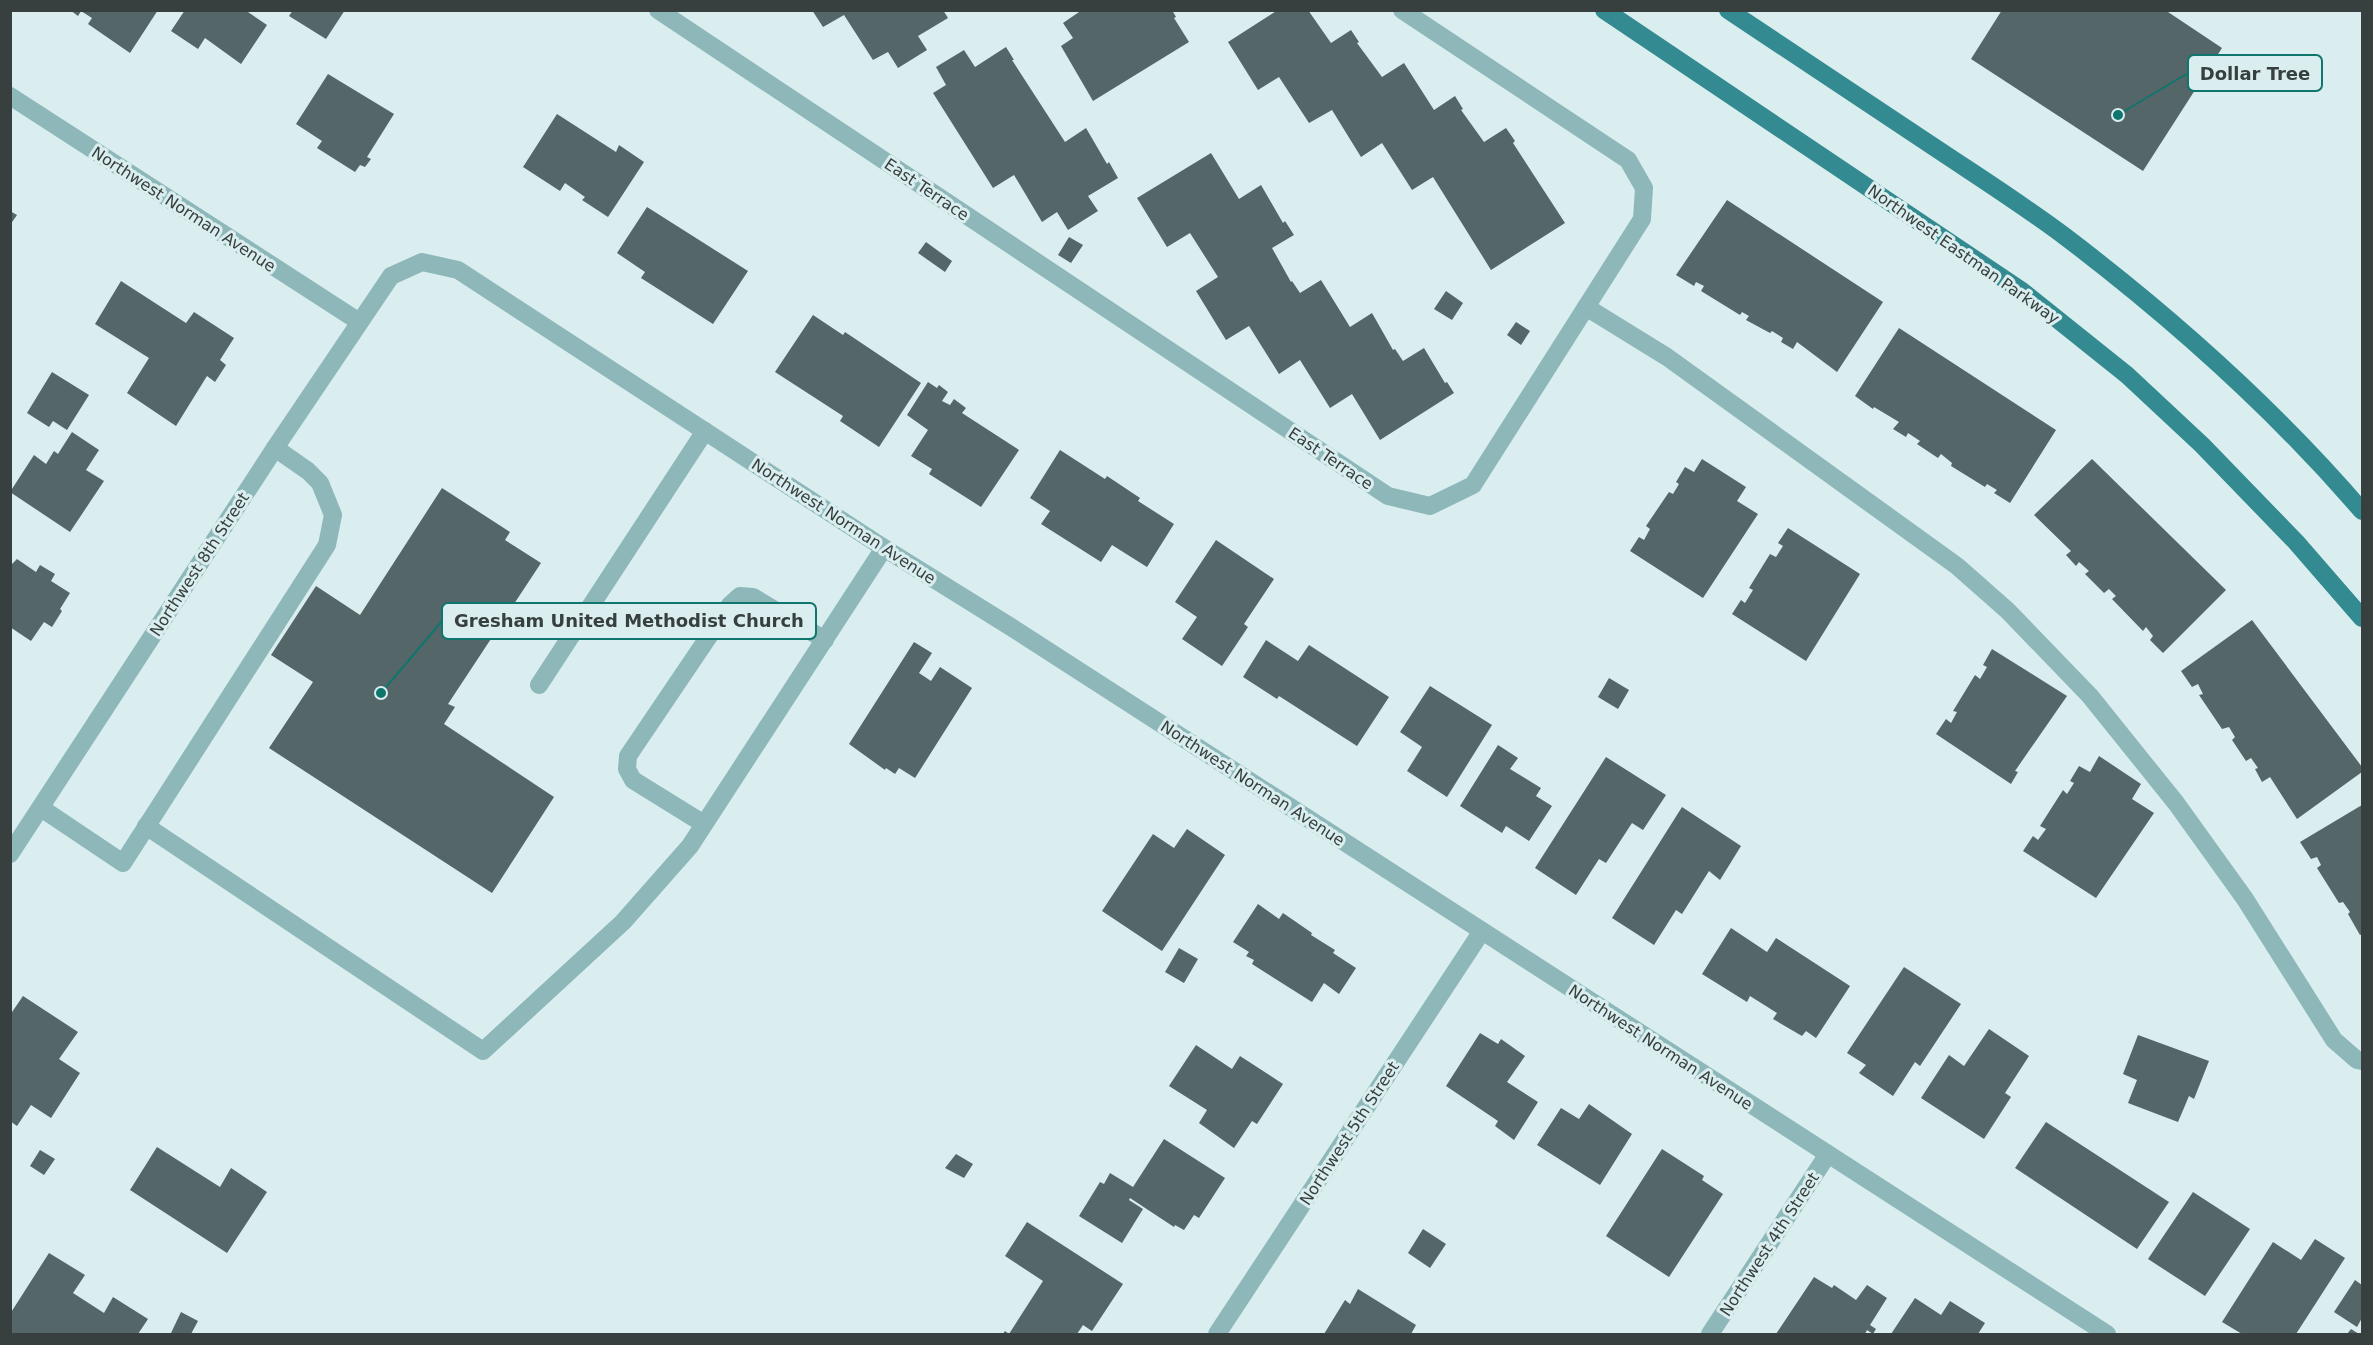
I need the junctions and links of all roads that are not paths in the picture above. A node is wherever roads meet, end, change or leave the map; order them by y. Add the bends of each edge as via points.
1 (658, 10) edge
2 (1402, 10) edge
3 (1604, 10) edge
4 (1728, 10) edge
5 (10, 96) edge
6 (391, 276) joint
7 (1586, 307) junction
8 (358, 321) junction
9 (705, 431) junction
10 (275, 448) junction
11 (2362, 511) edge
12 (884, 548) junction
13 (2362, 618) edge
14 (825, 640) junction
15 (539, 685) dead end
16 (41, 808) junction
17 (704, 824) junction
18 (146, 826) junction
19 (10, 854) edge
20 (1482, 931) junction
21 (2362, 1061) edge
22 (1828, 1154) junction
23 (1217, 1335) edge
24 (1710, 1335) edge
25 (2107, 1335) edge

1 - 7 street, East Terrace via 1388,496 1431,506 1473,485
2 - 7 street, East Terrace via 1628,160 1644,188 1642,219
3 - 13 main road, Northwest Eastman Parkway via 2012,285 2127,375 2296,542
4 - 11 main road via 2066,238 2190,339 2294,438
5 - 8 street, Northwest Norman Avenue
6 - 8 street, Northwest 8th Street
6 - 9 street, Northwest Norman Avenue via 422,262 458,270
7 - 21 street via 1667,357 1957,566 2008,611 2090,696 2176,803 2245,899 2334,1040
8 - 10 street, Northwest 8th Street
9 - 12 street, Northwest Norman Avenue
9 - 15 street
10 - 16 street, Northwest 8th Street
10 - 18 street via 320,483 333,515 327,545
12 - 14 street
12 - 20 street, Northwest Norman Avenue
14 - 17 street
14 - 17 street via 753,597 740,596 730,605 628,756 627,769 633,780
16 - 18 street via 123,863
16 - 19 street, Northwest 8th Street
17 - 18 street via 690,846 623,922 483,1051
20 - 22 street, Northwest Norman Avenue
20 - 23 street, Northwest 5th Street
22 - 24 street, Northwest 4th Street
22 - 25 street, Northwest Norman Avenue

